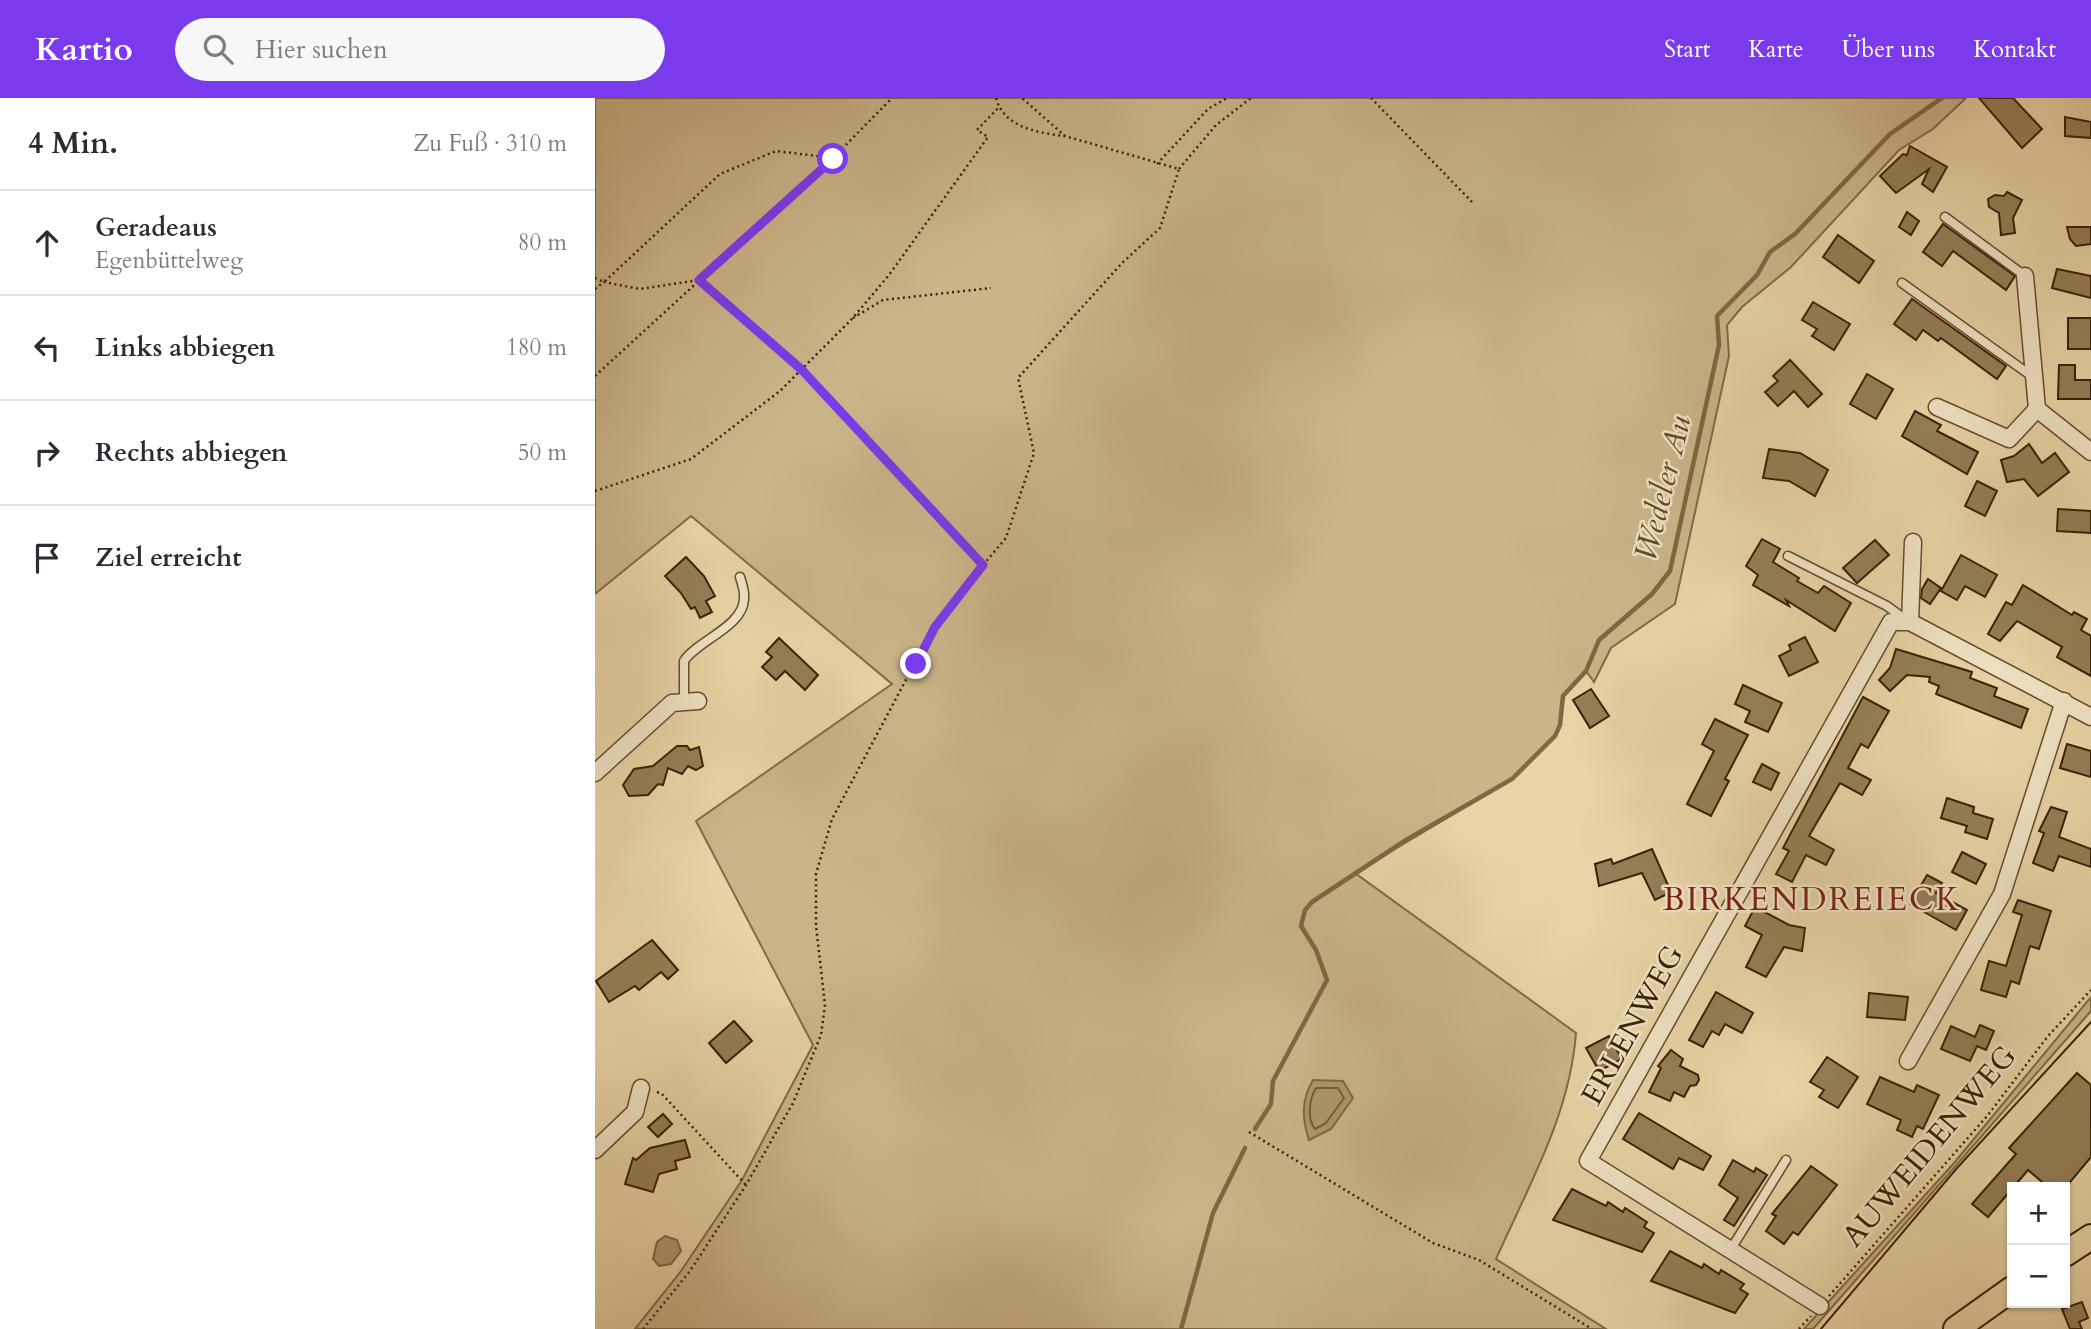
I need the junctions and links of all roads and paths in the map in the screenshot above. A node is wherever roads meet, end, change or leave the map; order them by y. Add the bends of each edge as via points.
1 (892, 98) edge
2 (996, 98) edge
3 (1022, 98) edge
4 (1227, 98) edge
5 (1251, 98) edge
6 (1371, 98) edge
7 (999, 107) junction
8 (1065, 136) junction
9 (833, 159) junction
10 (1157, 164) junction
11 (1179, 169) junction
12 (1472, 202) dead end
13 (1945, 217) dead end
14 (2025, 276) joint
15 (595, 278) edge
16 (699, 280) junction
17 (604, 282) junction
18 (1902, 283) dead end
19 (991, 288) dead end
20 (595, 289) edge
21 (851, 320) junction
22 (802, 370) junction
23 (595, 376) edge
24 (2034, 378) junction
25 (1937, 407) dead end
26 (2037, 410) junction
27 (2091, 452) edge
28 (596, 491) edge
29 (595, 496) edge
30 (1913, 542) dead end
31 (1788, 556) dead end
32 (983, 565) junction
33 (740, 576) dead end
34 (1909, 622) junction
35 (2064, 701) junction
36 (691, 702) joint
37 (2091, 717) edge
38 (595, 773) edge
39 (2091, 990) edge
40 (1907, 1061) dead end
41 (641, 1088) joint
42 (1249, 1132) dead end
43 (595, 1150) edge
44 (1786, 1160) dead end
45 (746, 1185) junction
46 (2091, 1237) edge
47 (1731, 1249) junction
48 (2070, 1251) edge
49 (2007, 1293) edge
50 (1820, 1306) junction
51 (643, 1329) edge
52 (1592, 1329) edge
53 (1799, 1329) edge
54 (1956, 1329) edge

1 - 9 path
2 - 7 path
3 - 8 path
4 - 10 path via 1207,109
5 - 11 path via 1216,125
6 - 12 path
7 - 8 path via 1011,120 1034,132
7 - 21 path via 977,130 988,137 947,198
8 - 10 path
9 - 16 path
9 - 17 path via 776,151 720,174
10 - 11 path
11 - 32 path via 1160,228 1122,262 1018,378 1034,453 1006,538
13 - 14 lane
14 - 24 street
15 - 17 path
16 - 17 path via 640,289
16 - 22 path
16 - 23 path
17 - 20 path
18 - 24 lane
19 - 21 path via 883,300
21 - 22 path
22 - 28 path via 691,459
22 - 32 path
24 - 26 street
25 - 26 street via 2009,439
26 - 27 street
28 - 29 path
30 - 34 street
31 - 34 lane
32 - 45 path via 935,627 832,819 815,874 825,1005 821,1035 793,1103
33 - 36 lane via 741,609 684,661
34 - 35 street
34 - 47 street, ERLENWEG via 1891,622 1588,1161
35 - 37 street
35 - 40 street via 2002,894
36 - 38 street via 672,703
39 - 50 path, AUWEIDENWEG
41 - 43 street via 635,1112
41 - 45 path via 662,1094
42 - 52 path via 1433,1243 1479,1260
44 - 47 lane
45 - 51 path via 690,1271
46 - 48 main road
47 - 50 street, ERLENWEG
49 - 54 main road
50 - 53 path, AUWEIDENWEG

